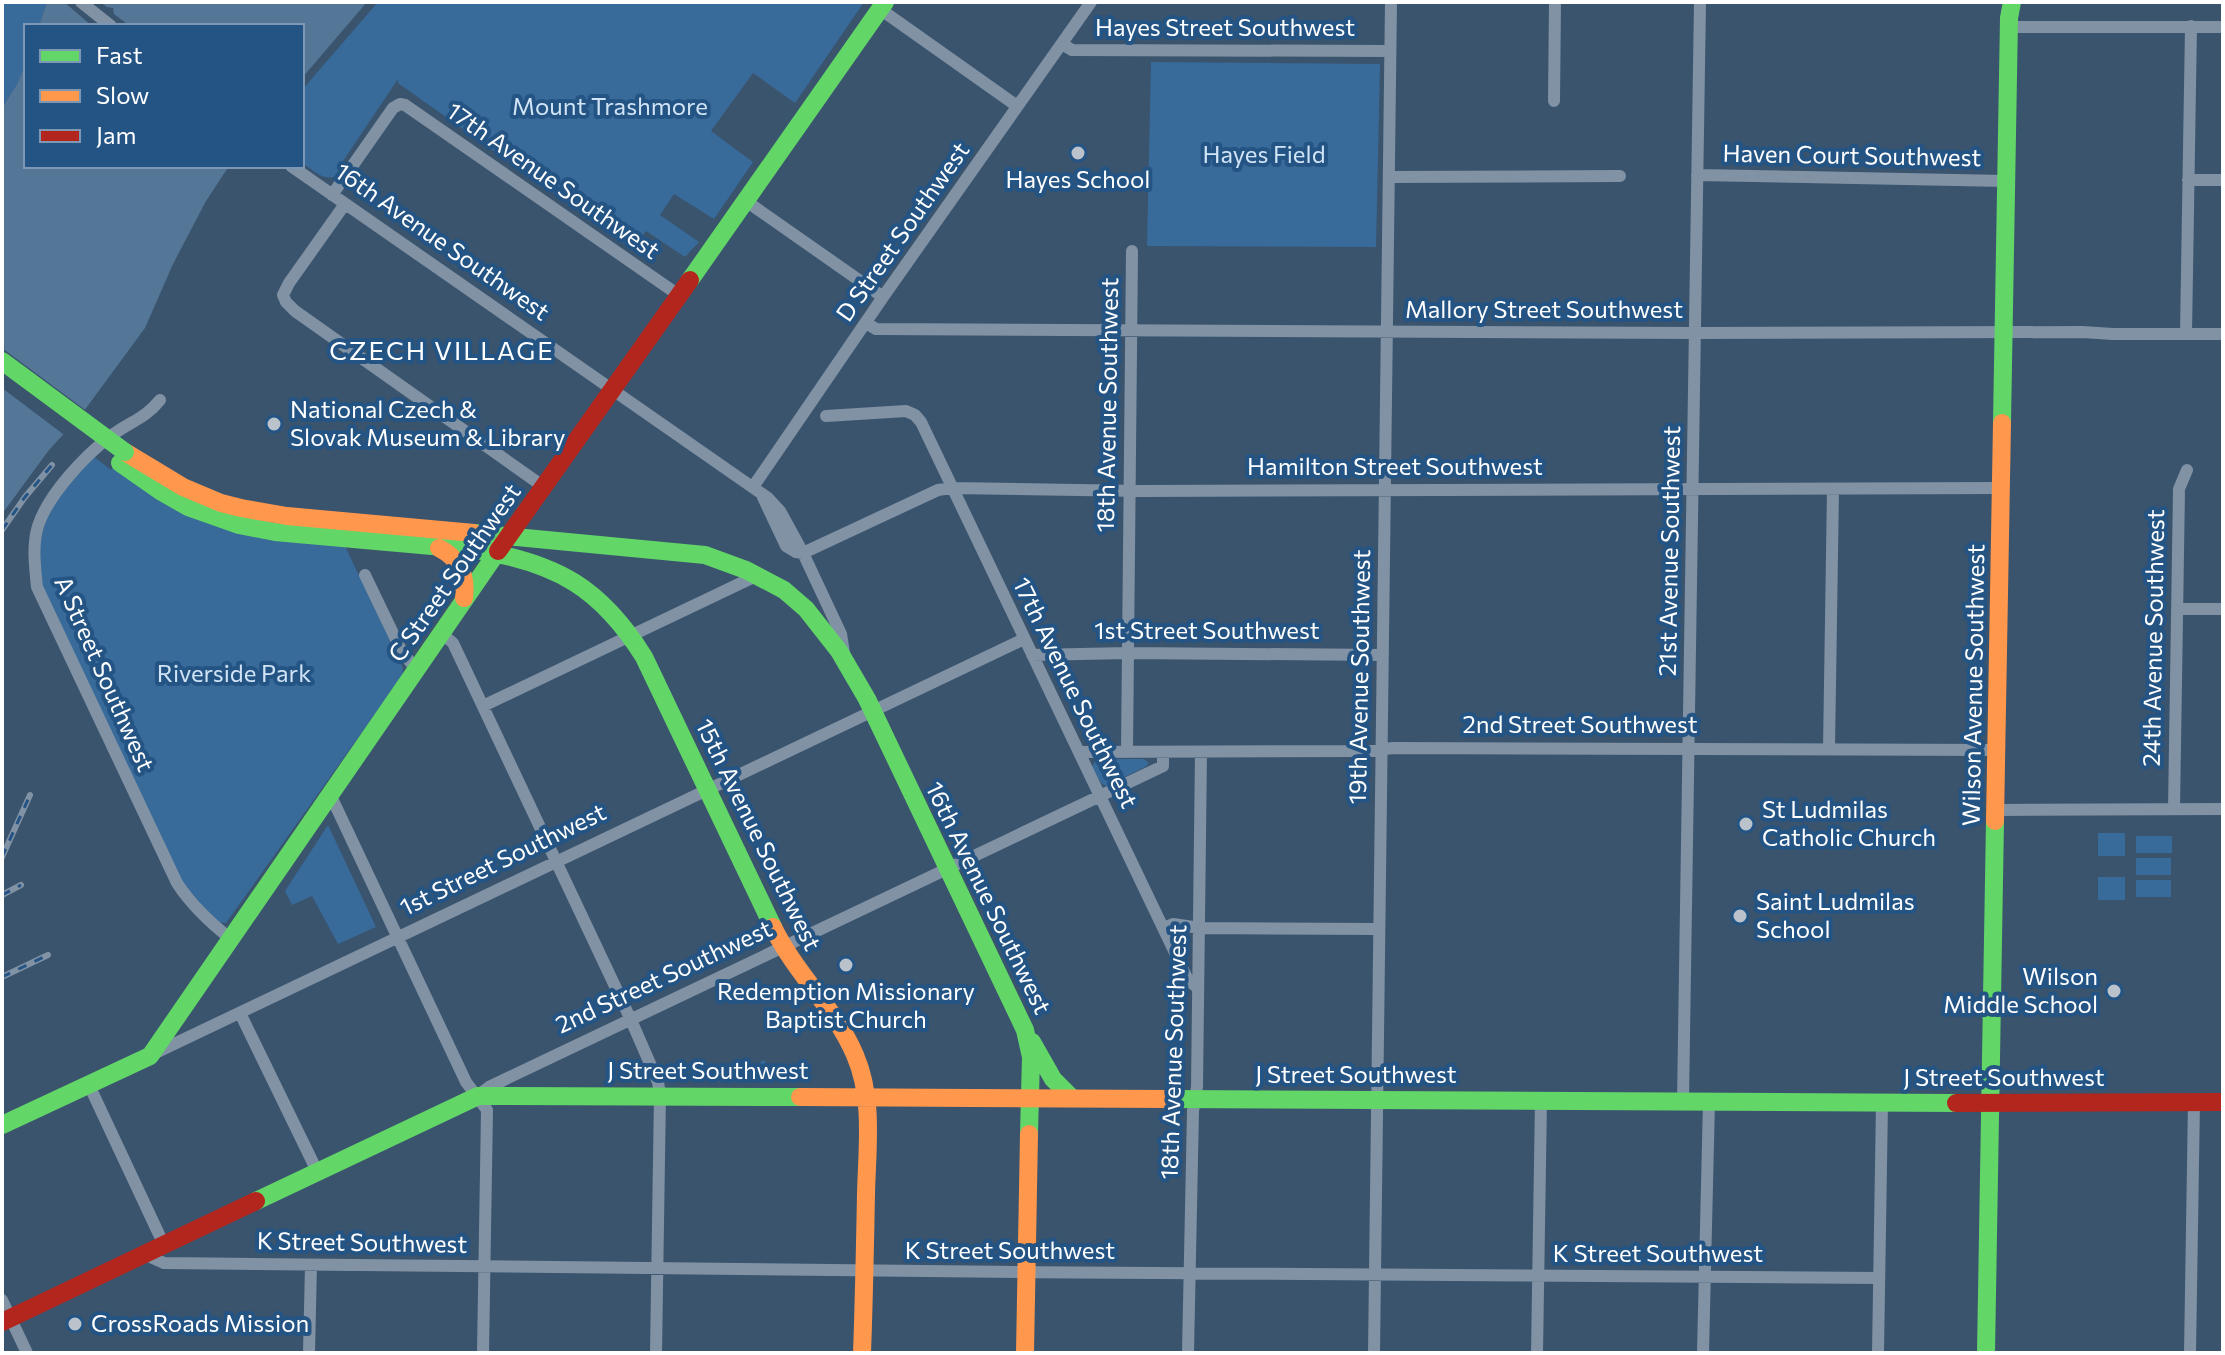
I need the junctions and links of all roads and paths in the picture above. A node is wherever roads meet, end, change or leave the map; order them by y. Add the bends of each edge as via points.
1 (81, 2) edge
2 (1091, 2) edge
3 (1391, 2) edge
4 (1555, 2) edge
5 (1700, 2) edge
6 (882, 6) edge
7 (2008, 12) edge
8 (108, 24) edge
9 (2191, 26) junction
10 (2223, 27) edge
11 (1062, 44) junction
12 (1390, 51) junction
13 (1554, 101) dead end
14 (1017, 106) junction
15 (294, 168) edge
16 (1697, 175) junction
17 (1620, 176) dead end
18 (1389, 177) junction
19 (2188, 180) junction
20 (2223, 180) edge
21 (2006, 181) junction
22 (332, 195) junction
23 (746, 201) junction
24 (345, 204) junction
25 (1132, 251) dead end
26 (680, 296) junction
27 (883, 297) junction
28 (866, 323) junction
29 (1130, 329) junction
30 (1387, 331) junction
31 (2004, 332) junction
32 (1695, 333) junction
33 (2186, 334) junction
34 (2223, 334) edge
35 (2, 361) edge
36 (2, 376) edge
37 (613, 391) junction
38 (160, 400) dead end
39 (826, 416) dead end
40 (121, 457) junction
41 (2187, 470) dead end
42 (544, 487) junction
43 (952, 488) junction
44 (2001, 488) junction
45 (1385, 489) junction
46 (1693, 489) junction
47 (1833, 489) junction
48 (757, 490) junction
49 (1130, 491) junction
50 (502, 545) junction
51 (431, 546) junction
52 (803, 553) junction
53 (365, 575) dead end
54 (758, 575) junction
55 (463, 601) junction
56 (2177, 609) junction
57 (2223, 609) edge
58 (441, 633) junction
59 (631, 635) junction
60 (1024, 639) junction
61 (1129, 653) junction
62 (1032, 655) junction
63 (1383, 655) junction
64 (846, 664) junction
65 (416, 669) junction
66 (483, 706) junction
67 (872, 710) junction
68 (1688, 749) junction
69 (1829, 749) junction
70 (1381, 750) junction
71 (1997, 750) junction
72 (1127, 751) junction
73 (1079, 752) junction
74 (1163, 752) junction
75 (1201, 752) junction
76 (707, 789) junction
77 (330, 794) junction
78 (1100, 796) junction
79 (2174, 809) junction
80 (2223, 809) edge
81 (1996, 810) junction
82 (557, 861) junction
83 (947, 870) junction
84 (1164, 928) junction
85 (1200, 928) junction
86 (1379, 929) junction
87 (397, 938) junction
88 (231, 939) junction
89 (783, 948) junction
90 (1198, 988) junction
91 (240, 1013) junction
92 (631, 1020) junction
93 (1025, 1030) junction
94 (150, 1056) junction
95 (89, 1085) junction
96 (660, 1095) junction
97 (484, 1096) junction
98 (866, 1097) junction
99 (1031, 1097) junction
100 (1071, 1097) junction
101 (1196, 1098) junction
102 (1377, 1099) junction
103 (1541, 1100) junction
104 (1683, 1101) junction
105 (1709, 1101) junction
106 (2194, 1102) junction
107 (2223, 1102) edge
108 (1882, 1103) junction
109 (1991, 1103) junction
110 (2, 1125) edge
111 (317, 1171) junction
112 (164, 1245) junction
113 (144, 1254) junction
114 (311, 1265) junction
115 (485, 1267) junction
116 (658, 1270) junction
117 (865, 1272) junction
118 (1027, 1273) junction
119 (1190, 1274) junction
120 (1376, 1274) junction
121 (1538, 1275) junction
122 (1705, 1277) junction
123 (1879, 1278) junction
124 (2, 1300) edge
125 (6, 1320) edge
126 (27, 1353) edge
127 (309, 1353) edge
128 (483, 1353) edge
129 (656, 1353) edge
130 (862, 1353) edge
131 (1025, 1353) edge
132 (1188, 1353) edge
133 (1374, 1353) edge
134 (1537, 1353) edge
135 (1703, 1353) edge
136 (1878, 1353) edge
137 (1986, 1353) edge
138 (2190, 1353) edge

1 - 8 street
2 - 11 street, D Street Southwest
3 - 12 street, 19th Avenue Southwest
4 - 13 street
5 - 16 street, 21st Avenue Southwest
6 - 14 street
6 - 23 main road, C Street Southwest
7 - 9 street
7 - 21 main road, Wilson Avenue Southwest
9 - 10 street
9 - 19 street
11 - 12 street, Hayes Street Southwest via 1072,50
11 - 14 street, D Street Southwest
12 - 18 street, 19th Avenue Southwest
14 - 27 street, D Street Southwest
15 - 22 street, 16th Avenue Southwest
16 - 21 street, Haven Court Southwest
16 - 32 street, 21st Avenue Southwest
17 - 18 street
18 - 30 street, 19th Avenue Southwest
19 - 20 street
19 - 33 street
21 - 31 main road, Wilson Avenue Southwest
22 - 24 street, 16th Avenue Southwest
22 - 26 street, 17th Avenue Southwest via 400,104
23 - 26 main road, C Street Southwest
23 - 27 street
24 - 37 street, 16th Avenue Southwest
24 - 42 street via 289,283 283,295 286,302
25 - 29 street, 18th Avenue Southwest
26 - 37 main road, C Street Southwest
27 - 28 street, D Street Southwest
28 - 29 street, Mallory Street Southwest via 876,329
28 - 48 street, D Street Southwest
29 - 30 street, Mallory Street Southwest
29 - 49 street, 18th Avenue Southwest
30 - 32 street, Mallory Street Southwest
30 - 45 street, 19th Avenue Southwest
31 - 32 street, Mallory Street Southwest
31 - 33 street, Mallory Street Southwest
31 - 44 main road, Wilson Avenue Southwest
32 - 46 street, 21st Avenue Southwest
33 - 34 street, Mallory Street Southwest
35 - 40 main road, bridge
36 - 40 main road
37 - 42 main road, C Street Southwest
37 - 48 street, 16th Avenue Southwest
38 - 88 street, A Street Southwest via 145,416 104,441 59,486 38,525 37,587 177,883 205,919
39 - 43 street, 17th Avenue Southwest via 906,411 915,415
40 - 50 main road via 184,489 246,510
40 - 51 main road via 146,483 188,507 239,525
41 - 56 street, 24th Avenue Southwest via 2179,489
42 - 50 main road, C Street Southwest
43 - 49 street, Hamilton Street Southwest
43 - 52 street, Hamilton Street Southwest
43 - 60 street, 17th Avenue Southwest
44 - 47 street, Hamilton Street Southwest
44 - 71 main road, Wilson Avenue Southwest
45 - 46 street, Hamilton Street Southwest
45 - 49 street, Hamilton Street Southwest
45 - 63 street, 19th Avenue Southwest
46 - 47 street, Hamilton Street Southwest
46 - 68 street, 21st Avenue Southwest
47 - 69 street
48 - 52 street, 16th Avenue Southwest via 780,511
49 - 61 street, 18th Avenue Southwest
50 - 51 main road
50 - 54 main road, 16th Avenue Southwest via 695,554
50 - 55 main road, C Street Southwest
50 - 59 main road, 15th Avenue Southwest via 571,578 599,598
51 - 55 main road via 459,562
52 - 64 street, 16th Avenue Southwest via 841,634
53 - 65 street via 402,652
54 - 59 street
54 - 64 main road, 16th Avenue Southwest via 805,609
55 - 58 main road, C Street Southwest
56 - 57 street
56 - 79 street, 24th Avenue Southwest
58 - 65 main road, C Street Southwest
58 - 66 street via 453,643
59 - 66 street
59 - 76 main road, 15th Avenue Southwest
60 - 62 street, 17th Avenue Southwest
60 - 67 street, 1st Street Southwest
61 - 62 street, 1st Street Southwest
61 - 63 street, 1st Street Southwest
61 - 72 street, 18th Avenue Southwest
62 - 73 street, 17th Avenue Southwest
63 - 70 street, 19th Avenue Southwest
64 - 67 main road, 16th Avenue Southwest
65 - 77 main road, C Street Southwest
66 - 82 street
67 - 76 street, 1st Street Southwest
67 - 83 main road, 16th Avenue Southwest
68 - 69 street, 2nd Street Southwest
68 - 70 street, 2nd Street Southwest
68 - 104 street, 21st Avenue Southwest
69 - 71 street, 2nd Street Southwest
70 - 75 street, 2nd Street Southwest
70 - 86 street, 19th Avenue Southwest
71 - 81 main road, Wilson Avenue Southwest
72 - 73 street, 2nd Street Southwest
72 - 74 street, 2nd Street Southwest
73 - 78 street, 17th Avenue Southwest
74 - 75 street, 2nd Street Southwest
74 - 78 street, 2nd Street Southwest via 1163,766
75 - 85 street, 18th Avenue Southwest
76 - 82 street, 1st Street Southwest
76 - 89 main road, 15th Avenue Southwest
77 - 87 street
77 - 88 main road, C Street Southwest
78 - 83 street, 2nd Street Southwest
78 - 84 street, 17th Avenue Southwest
79 - 80 street
79 - 81 street
81 - 109 main road, Wilson Avenue Southwest
82 - 87 street, 1st Street Southwest
82 - 92 street
83 - 89 street, 2nd Street Southwest
83 - 93 main road, 16th Avenue Southwest
84 - 85 street
84 - 90 street, 17th Avenue Southwest via 1188,980
85 - 86 street
85 - 90 street, 18th Avenue Southwest
86 - 102 street, 19th Avenue Southwest
87 - 91 street, 1st Street Southwest
87 - 97 street via 466,1082
88 - 94 main road, C Street Southwest
89 - 92 street, 2nd Street Southwest
89 - 98 main road, 15th Avenue Southwest via 855,1055
90 - 101 street, 18th Avenue Southwest
91 - 94 street, 1st Street Southwest
91 - 111 street
92 - 96 street
92 - 97 street, 2nd Street Southwest via 489,1087
93 - 99 main road, 16th Avenue Southwest
93 - 100 main road via 1053,1080
94 - 95 main road, 1st Street Southwest
95 - 110 main road, 1st Street Southwest
95 - 112 street
96 - 97 main road, J Street Southwest
96 - 98 main road, J Street Southwest
96 - 116 street
97 - 111 main road, 2nd Street Southwest
97 - 115 street
98 - 99 main road, J Street Southwest
98 - 117 main road, 15th Avenue Southwest
99 - 100 main road, J Street Southwest
99 - 118 main road, 16th Avenue Southwest
100 - 101 main road, J Street Southwest
101 - 102 main road, J Street Southwest
101 - 119 street, 18th Avenue Southwest
102 - 103 main road, J Street Southwest
102 - 120 street, 19th Avenue Southwest
103 - 104 main road, J Street Southwest
103 - 121 street
104 - 105 main road, J Street Southwest
105 - 108 main road, J Street Southwest
105 - 122 street
106 - 107 main road, J Street Southwest
106 - 109 main road, J Street Southwest
106 - 138 street
108 - 109 main road, J Street Southwest
108 - 123 street
109 - 137 main road, Wilson Avenue Southwest
111 - 112 main road, 2nd Street Southwest
112 - 113 main road, 2nd Street Southwest
113 - 114 street, K Street Southwest via 164,1263
113 - 125 main road, 2nd Street Southwest
114 - 115 street, K Street Southwest
114 - 127 street
115 - 116 street, K Street Southwest
115 - 128 street
116 - 117 street, K Street Southwest
116 - 129 street
117 - 118 street, K Street Southwest
117 - 130 main road, 15th Avenue Southwest
118 - 119 street, K Street Southwest
118 - 131 main road, 16th Avenue Southwest
119 - 120 street, K Street Southwest
119 - 132 street, 18th Avenue Southwest
120 - 121 street, K Street Southwest
120 - 133 street, 19th Avenue Southwest
121 - 122 street, K Street Southwest
121 - 134 street
122 - 123 street, K Street Southwest
122 - 135 street
123 - 136 street
124 - 125 street
125 - 126 street

